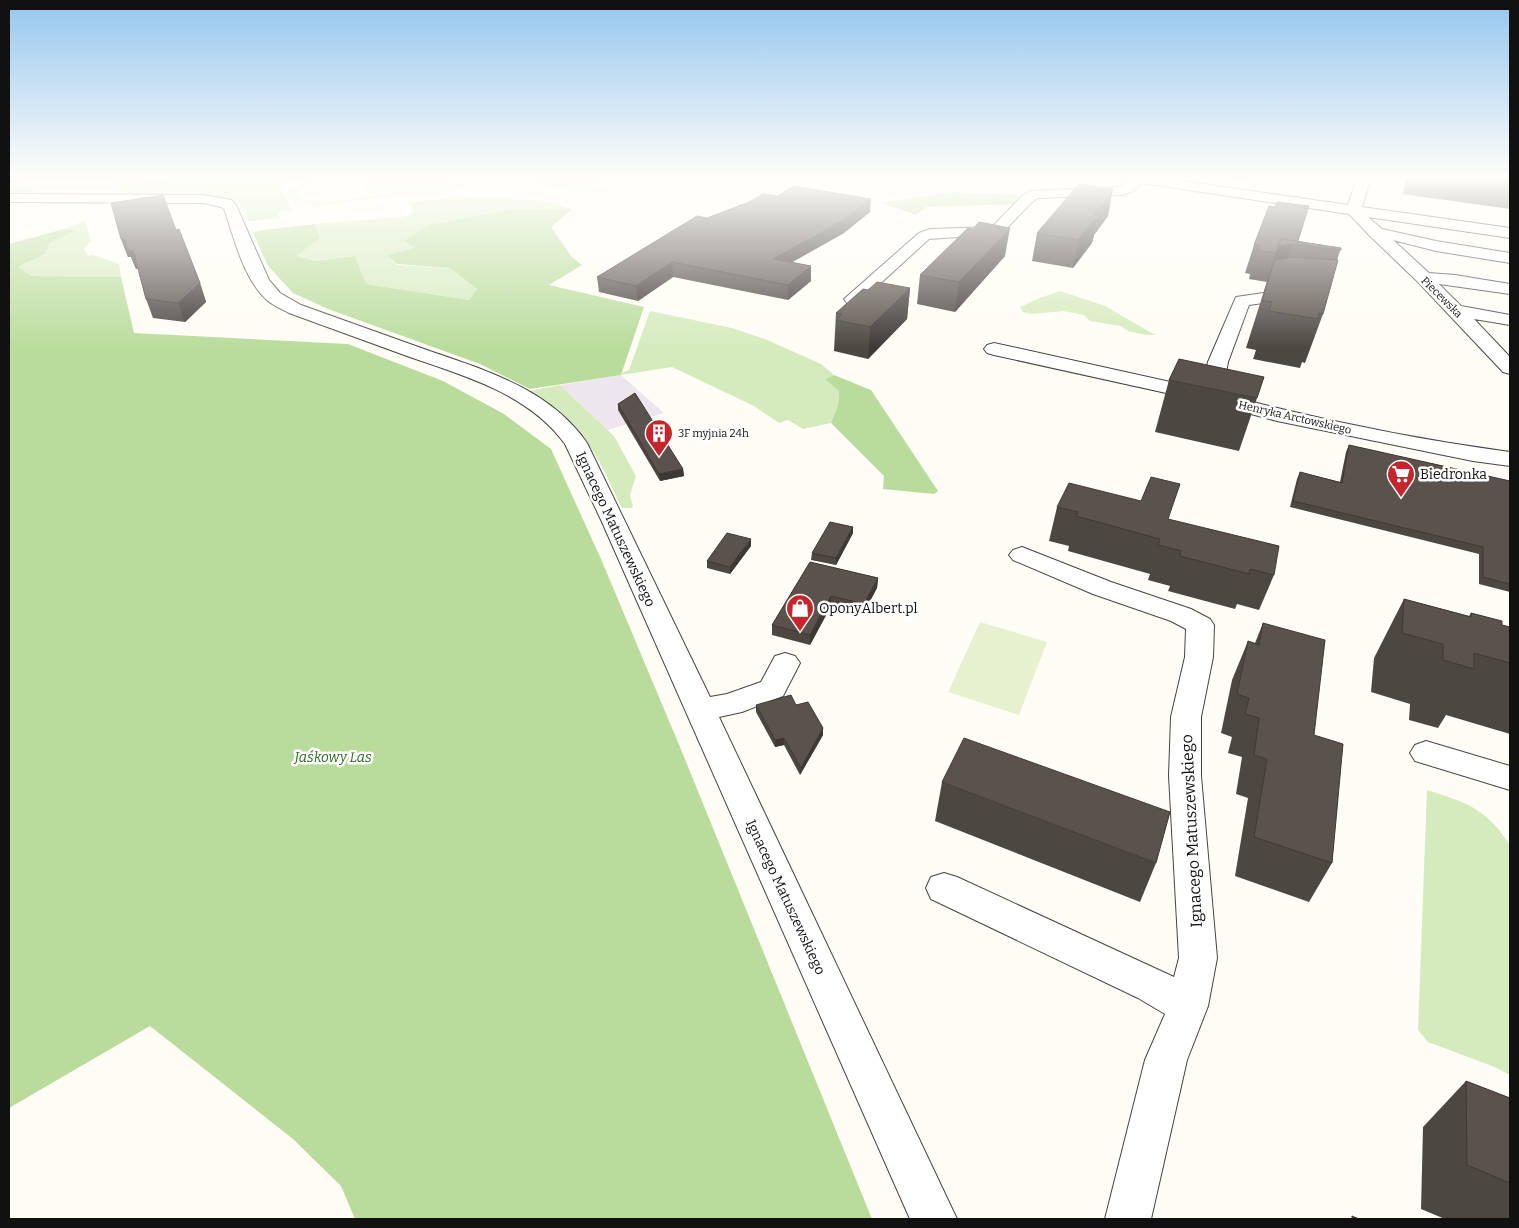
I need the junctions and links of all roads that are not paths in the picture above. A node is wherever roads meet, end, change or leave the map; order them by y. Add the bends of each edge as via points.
1 (241, 234) edge
2 (929, 234) edge
3 (1376, 234) edge
4 (1389, 234) edge
5 (1510, 258) edge
6 (1424, 278) junction
7 (1510, 289) edge
8 (854, 299) edge
9 (1317, 300) edge
10 (1456, 310) junction
11 (1510, 320) edge
12 (994, 349) dead end
13 (1510, 368) edge
14 (1211, 397) junction
15 (1510, 459) edge
16 (1022, 555) dead end
17 (785, 663) dead end
18 (700, 710) junction
19 (1426, 753) dead end
20 (1510, 778) edge
21 (944, 888) dead end
22 (1188, 1006) junction
23 (934, 1219) edge
24 (1128, 1219) edge

1 - 18 street, Ignacego Matuszewskiego via 258,277 272,296 280,301 502,384 543,409 567,431 576,443
2 - 8 street
3 - 6 street, Piecewska
4 - 5 street
6 - 7 street
6 - 10 street, Piecewska
9 - 14 street via 1278,296 1242,301 1218,362
10 - 11 street
10 - 13 street, Piecewska
12 - 14 street, Henryka Arctowskiego
14 - 15 street, Henryka Arctowskiego via 1276,415
16 - 22 street, Ignacego Matuszewskiego via 1200,625 1199,657 1186,717 1185,776 1198,958
17 - 18 street via 772,689 731,704
18 - 23 street, Ignacego Matuszewskiego
19 - 20 street
21 - 22 street via 1152,985
22 - 24 street, Ignacego Matuszewskiego via 1166,1060

